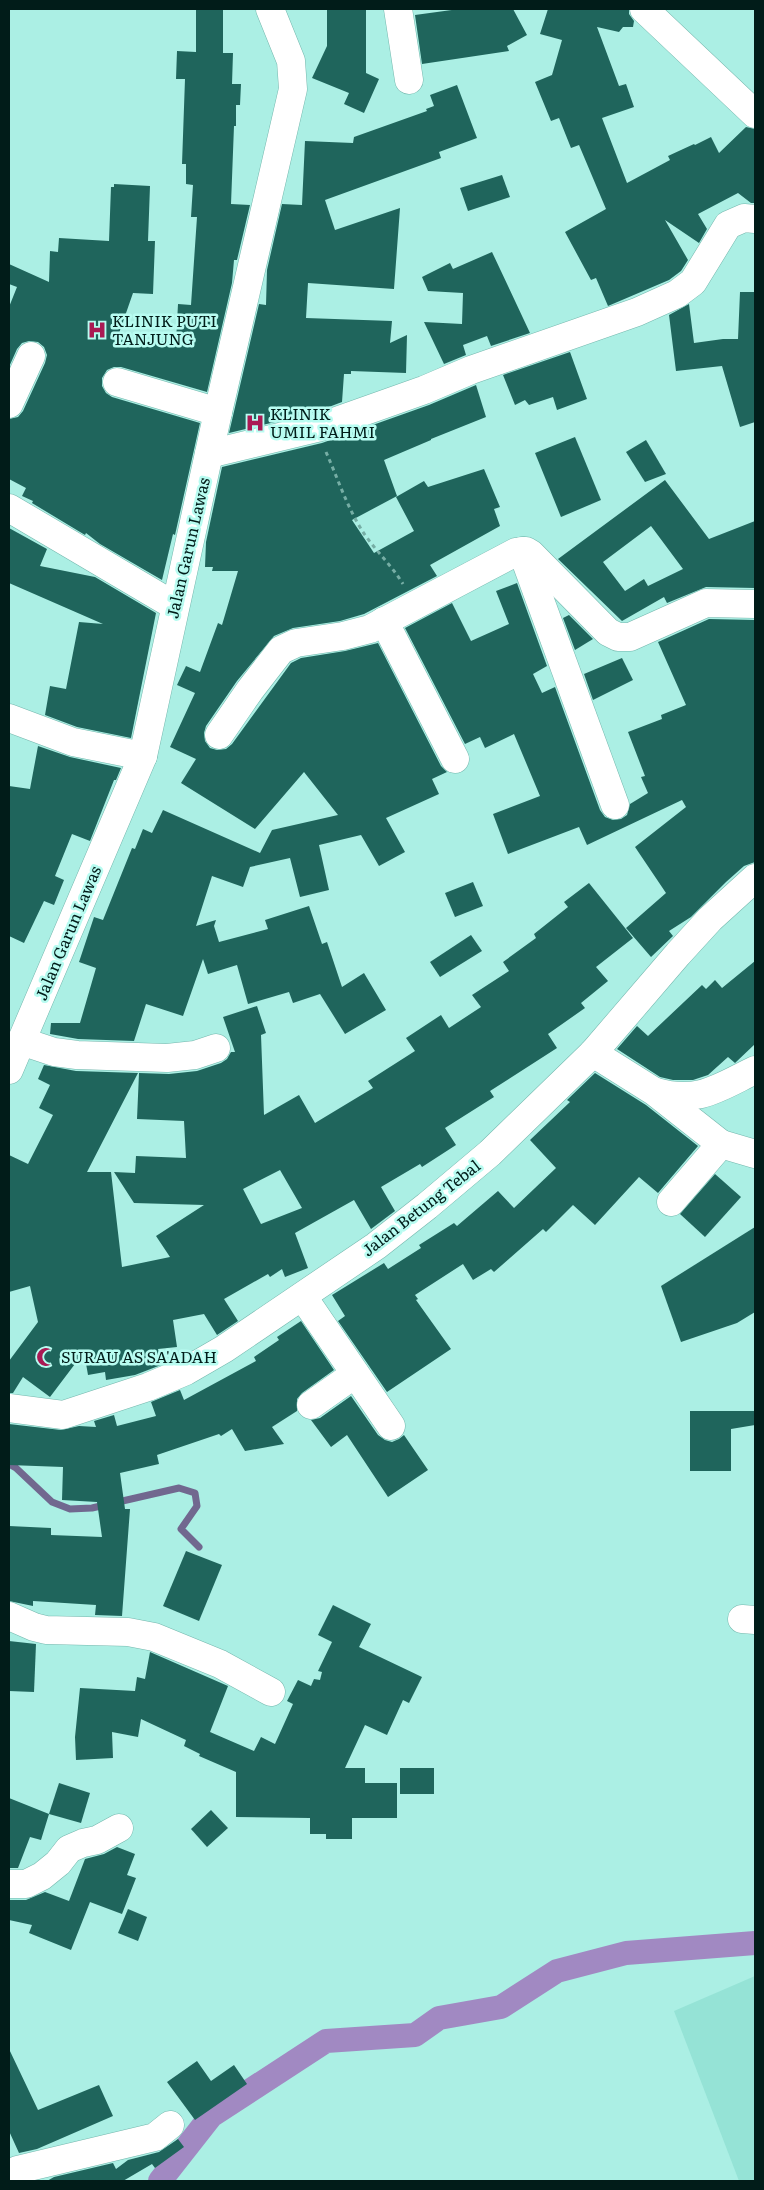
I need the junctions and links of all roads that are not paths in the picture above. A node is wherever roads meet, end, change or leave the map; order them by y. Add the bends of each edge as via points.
1 (398, 9) edge
2 (644, 9) edge
3 (274, 12) edge
4 (409, 80) dead end
5 (755, 114) edge
6 (755, 219) edge
7 (31, 356) dead end
8 (117, 382) dead end
9 (9, 404) edge
10 (218, 412) junction
11 (209, 454) junction
12 (9, 508) edge
13 (522, 551) junction
14 (755, 604) edge
15 (175, 606) junction
16 (384, 621) junction
17 (9, 718) edge
18 (219, 735) dead end
19 (143, 756) junction
20 (455, 759) dead end
21 (615, 805) dead end
22 (755, 878) edge
23 (21, 1041) junction
24 (216, 1048) dead end
25 (593, 1053) junction
26 (9, 1070) edge
27 (755, 1070) edge
28 (655, 1092) junction
29 (721, 1144) junction
30 (755, 1154) edge
31 (671, 1202) dead end
32 (303, 1297) junction
33 (355, 1374) junction
34 (311, 1405) dead end
35 (9, 1408) edge
36 (392, 1426) dead end
37 (9, 1616) edge
38 (271, 1692) dead end
39 (119, 1828) dead end
40 (9, 1884) edge
41 (170, 2125) dead end
42 (12, 2169) edge

1 - 4 street
2 - 5 street
3 - 10 street, Jalan Garun Lawas via 291,61 293,89
6 - 11 street via 744,218 728,225 698,276 677,294 637,312 317,428
7 - 9 street
8 - 10 street
10 - 11 street, Jalan Garun Lawas
11 - 15 street, Jalan Garun Lawas
12 - 15 street
13 - 14 street via 532,554 608,632 618,637 630,637 706,603
13 - 16 street
13 - 21 street
15 - 19 street, Jalan Garun Lawas
16 - 18 street via 370,629 296,642 281,650
16 - 20 street
17 - 19 street via 73,742
19 - 23 street, Jalan Garun Lawas
22 - 25 street, Jalan Betung Tebal via 710,919
23 - 24 street via 54,1052 77,1055 174,1057
23 - 26 street, Jalan Garun Lawas
25 - 28 street
25 - 32 street, Jalan Betung Tebal via 490,1153 428,1206
27 - 28 street via 693,1097
28 - 29 street
29 - 30 street
29 - 31 street
32 - 33 street
32 - 35 street, Jalan Betung Tebal via 205,1360 148,1387 63,1415
33 - 34 street
33 - 36 street
37 - 38 street via 46,1630 122,1631 154,1637 220,1664
39 - 40 street via 69,1850 42,1876 26,1884
41 - 42 street via 155,2137

